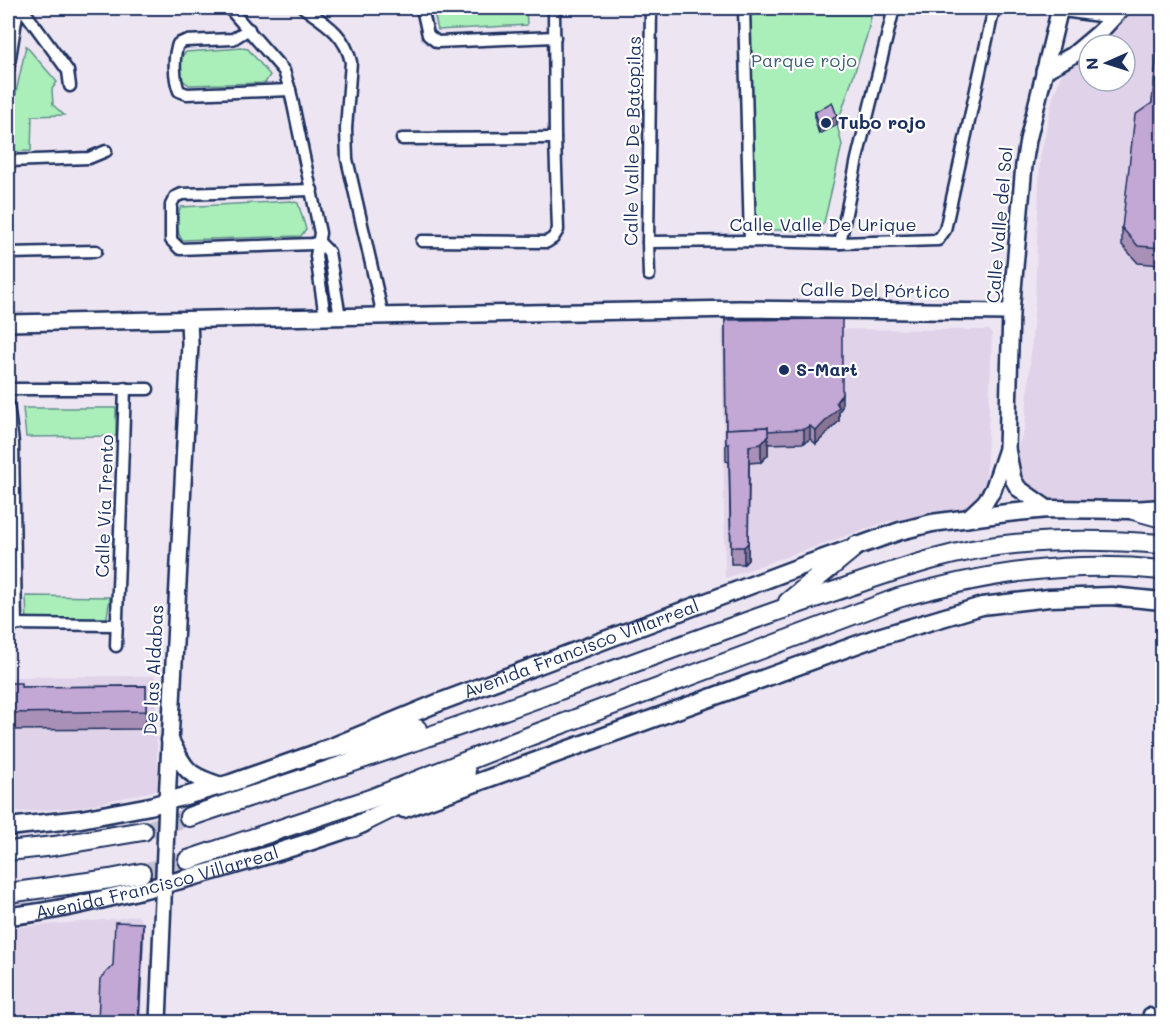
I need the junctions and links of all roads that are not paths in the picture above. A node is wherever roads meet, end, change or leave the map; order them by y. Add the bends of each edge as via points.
1 (20, 8) edge
2 (229, 8) edge
3 (304, 8) edge
4 (422, 8) edge
5 (554, 8) edge
6 (651, 8) edge
7 (744, 8) edge
8 (894, 8) edge
9 (994, 8) edge
10 (1059, 8) edge
11 (1121, 8) edge
12 (249, 29) junction
13 (555, 37) junction
14 (8, 70) edge
15 (1044, 71) junction
16 (70, 86) dead end
17 (290, 90) junction
18 (555, 138) junction
19 (402, 139) dead end
20 (106, 151) dead end
21 (8, 161) edge
22 (312, 190) junction
23 (422, 241) dead end
24 (750, 241) junction
25 (319, 242) junction
26 (648, 242) junction
27 (840, 243) junction
28 (96, 251) dead end
29 (8, 253) edge
30 (649, 275) dead end
31 (1011, 312) junction
32 (383, 316) junction
33 (333, 317) junction
34 (189, 320) junction
35 (8, 323) edge
36 (125, 388) junction
37 (8, 389) edge
38 (148, 389) dead end
39 (8, 404) edge
40 (1007, 449) junction
41 (11, 503) edge
42 (1162, 508) edge
43 (1048, 509) junction
44 (1133, 510) junction
45 (11, 515) edge
46 (1162, 518) edge
47 (967, 519) junction
48 (1162, 544) edge
49 (856, 546) junction
50 (1162, 570) edge
51 (1162, 601) edge
52 (777, 610) junction
53 (12, 625) edge
54 (117, 625) junction
55 (116, 646) dead end
56 (521, 704) junction
57 (530, 736) junction
58 (170, 740) junction
59 (322, 751) junction
60 (221, 786) junction
61 (167, 802) junction
62 (189, 817) tunnel mouth
63 (8, 828) edge
64 (352, 828) junction
65 (142, 831) tunnel mouth
66 (8, 851) edge
67 (188, 860) tunnel mouth
68 (141, 873) tunnel mouth
69 (164, 885) junction
70 (8, 893) edge
71 (8, 916) edge
72 (1149, 1014) dead end
73 (158, 1023) edge
74 (1160, 1023) edge

1 - 14 street
1 - 16 street via 68,70
2 - 12 street
3 - 32 street via 336,31 351,62 347,159
4 - 13 street via 428,35 437,42
5 - 13 street
6 - 26 street, Calle Valle De Batopilas
7 - 24 street
8 - 27 street
9 - 27 street, Calle Valle De Urique via 944,234 933,242
10 - 11 street via 1103,14
10 - 15 street, Calle Valle del Sol
11 - 15 street via 1073,55
12 - 17 street via 284,72
12 - 17 street via 233,39 178,44 175,51 179,91 187,94
13 - 18 street
15 - 31 street, Calle Valle del Sol via 1024,165
17 - 22 street
18 - 19 street
18 - 23 street via 558,230 551,240
20 - 21 street via 88,158
22 - 25 street
22 - 25 street via 182,194 171,205 171,240 180,249
24 - 26 street, Calle Valle De Urique
24 - 27 street, Calle Valle De Urique
25 - 33 street via 316,256
26 - 30 street, Calle Valle De Batopilas
28 - 29 street
31 - 32 street, Calle Del Pórtico via 739,309
31 - 40 street, Calle Valle del Sol
32 - 33 street, Calle Del Pórtico
33 - 34 street, Calle Del Pórtico
34 - 35 street, Calle Del Pórtico
34 - 58 street, De las Aldabas
36 - 37 street
36 - 38 street
36 - 54 street, Calle Vía Trento
39 - 41 street via 13,443
40 - 43 street, Calle Valle del Sol via 1018,488
40 - 47 street, Calle Valle del Sol via 993,490
41 - 45 street
42 - 44 main road, Avenida Francisco Villarreal
43 - 44 main road, Avenida Francisco Villarreal
43 - 47 main road, Avenida Francisco Villarreal
44 - 46 highway
45 - 53 street
47 - 49 main road, Avenida Francisco Villarreal via 921,525
48 - 52 highway, Avenida Francisco Villarreal via 1013,544 907,567
49 - 52 highway
49 - 59 main road, Avenida Francisco Villarreal via 440,702
50 - 57 highway, Avenida Francisco Villarreal via 1068,567 954,582 888,602
51 - 64 main road, Avenida Francisco Villarreal via 1111,596 1049,598 982,606 928,621
52 - 56 highway, Avenida Francisco Villarreal
53 - 54 street
54 - 55 street, Calle Vía Trento
56 - 59 highway
56 - 62 highway, Avenida Francisco Villarreal
57 - 64 highway
57 - 67 highway, Avenida Francisco Villarreal via 370,799
58 - 60 main road via 185,769 197,778
58 - 61 street, De las Aldabas
59 - 60 main road, Avenida Francisco Villarreal
60 - 61 main road, Avenida Francisco Villarreal
61 - 63 main road, Avenida Francisco Villarreal
61 - 69 street, De las Aldabas
64 - 69 main road, Avenida Francisco Villarreal
65 - 66 highway
68 - 70 highway, Avenida Francisco Villarreal
69 - 71 main road, Avenida Francisco Villarreal
69 - 73 street, De las Aldabas
72 - 74 street

